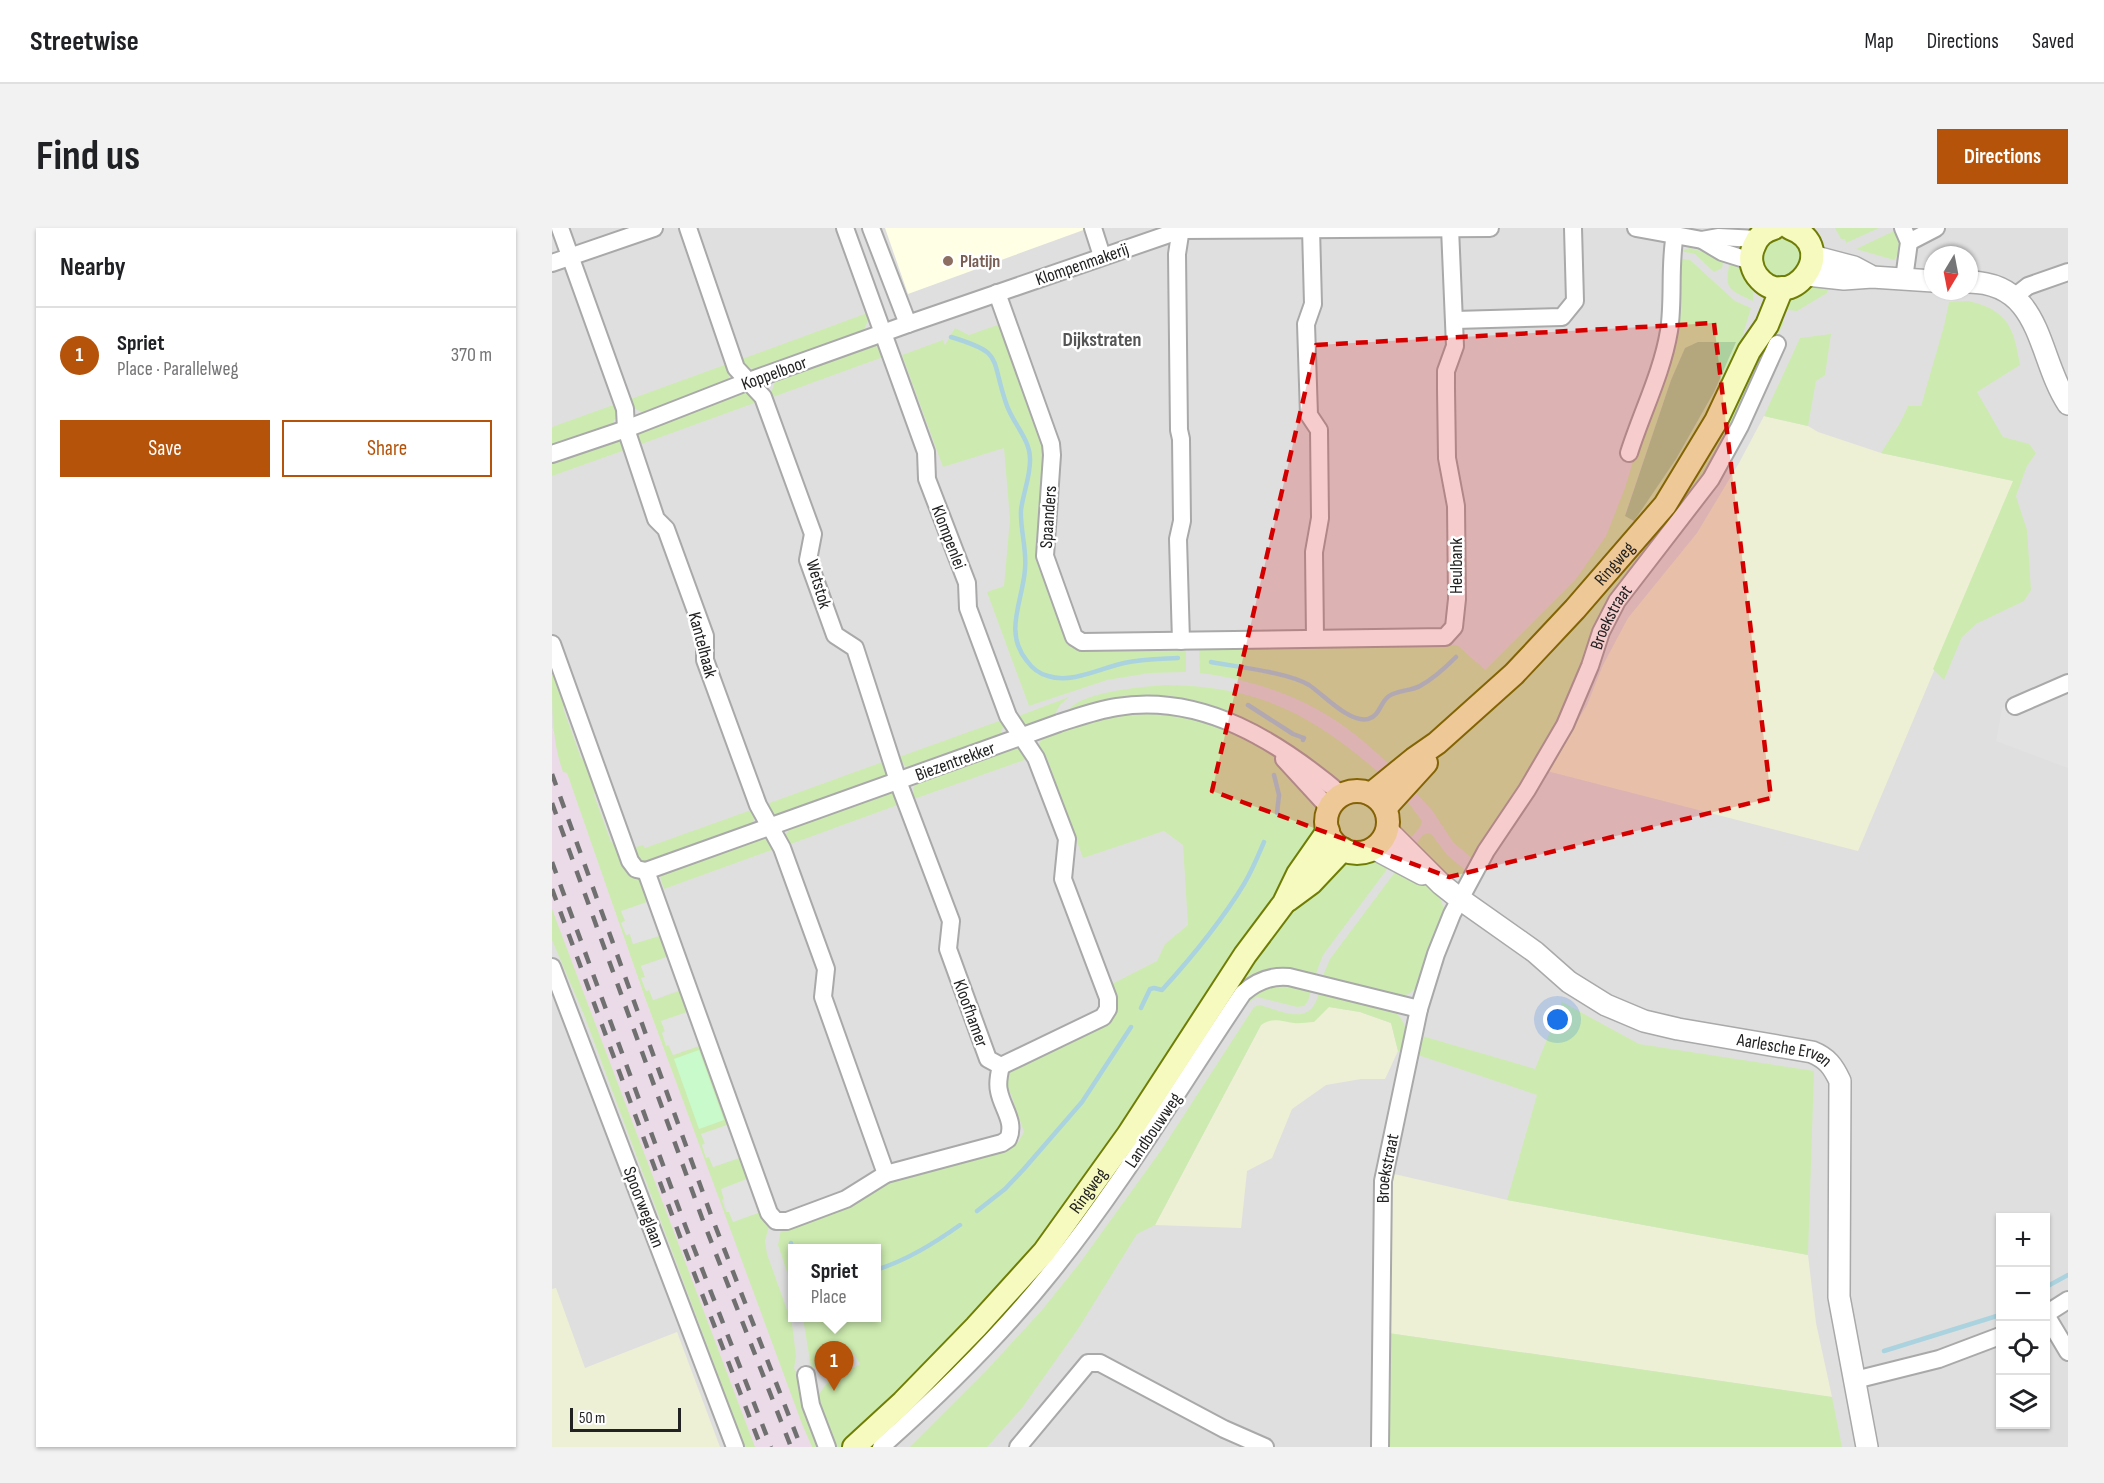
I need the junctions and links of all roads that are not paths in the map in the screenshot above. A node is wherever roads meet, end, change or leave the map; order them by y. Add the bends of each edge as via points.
1 (560, 228) edge
2 (654, 228) edge
3 (688, 228) edge
4 (845, 228) edge
5 (871, 228) edge
6 (1093, 228) edge
7 (1311, 228) edge
8 (1450, 228) edge
9 (1490, 228) edge
10 (1574, 228) edge
11 (1636, 228) edge
12 (1936, 228) edge
13 (1180, 229) edge
14 (1797, 230) edge
15 (1766, 233) edge
16 (1675, 234) junction
17 (1705, 234) edge
18 (1906, 235) edge
19 (570, 256) junction
20 (1102, 256) junction
21 (1751, 261) junction
22 (552, 263) edge
23 (1810, 266) junction
24 (2068, 272) edge
25 (1904, 279) junction
26 (1924, 280) edge
27 (1978, 282) edge
28 (1773, 286) junction
29 (997, 293) junction
30 (2014, 297) junction
31 (1455, 320) junction
32 (908, 324) junction
33 (883, 334) junction
34 (1777, 344) dead end
35 (749, 381) junction
36 (2068, 404) edge
37 (626, 429) junction
38 (1629, 453) dead end
39 (552, 454) edge
40 (1315, 638) junction
41 (1181, 641) junction
42 (552, 644) edge
43 (2068, 683) edge
44 (2015, 706) dead end
45 (1021, 737) junction
46 (898, 781) junction
47 (1335, 802) junction
48 (1379, 820) junction
49 (770, 827) junction
50 (1328, 831) junction
51 (1343, 849) junction
52 (646, 871) junction
53 (1460, 899) junction
54 (1284, 903) junction
55 (552, 967) edge
56 (1419, 1009) junction
57 (1001, 1066) junction
58 (886, 1174) junction
59 (2068, 1300) edge
60 (2050, 1312) edge
61 (2050, 1321) edge
62 (1996, 1338) edge
63 (2068, 1352) edge
64 (806, 1375) dead end
65 (1855, 1380) junction
66 (735, 1447) edge
67 (827, 1447) edge
68 (854, 1447) edge
69 (882, 1447) edge
70 (1018, 1447) edge
71 (1265, 1447) edge
72 (1380, 1447) edge
73 (1868, 1447) edge

1 - 19 street, Kantelhaak
2 - 19 street
3 - 35 street, Wetstok via 736,368
4 - 33 street, Klompenlei
5 - 32 street
6 - 20 street
7 - 8 street, Klompenmakerij
7 - 13 street, Klompenmakerij
7 - 40 street via 1313,304 1306,324 1309,414 1318,430 1320,518 1314,552
8 - 9 street, Klompenmakerij
8 - 31 street, Heulbank
10 - 31 street via 1575,300 1562,317
11 - 16 street
12 - 18 street
13 - 20 street, Klompenmakerij
13 - 41 street via 1177,254
14 - 23 main road via 1809,244
15 - 17 street via 1719,237
15 - 21 main road via 1752,249
16 - 17 street
16 - 38 street via 1670,328 1663,362
17 - 21 street via 1722,252
18 - 25 street
19 - 22 street
19 - 37 street, Kantelhaak via 624,408
20 - 29 street, Klompenmakerij
21 - 28 main road via 1755,272
23 - 25 street via 1854,280
23 - 28 main road via 1796,285
24 - 30 street via 2028,286
25 - 26 street
27 - 30 street
28 - 48 main road, Ringweg via 1749,351 1716,421 1665,505 1514,674 1437,743 1425,766
29 - 32 street, Koppelboor
29 - 41 street, Spaanders via 1051,444 1045,556 1074,637 1082,642
30 - 36 street via 2027,309 2038,330 2050,368
31 - 40 street, Heulbank via 1455,346 1446,371 1447,458 1456,506 1454,627 1445,637
32 - 33 street, Koppelboor
33 - 35 street, Koppelboor
33 - 45 street, Klompenlei via 926,452 927,479 967,583 968,608 1008,716
34 - 53 street, Broekstraat via 1711,479 1608,616 1565,725
35 - 37 street, Koppelboor
35 - 46 street, Wetstok via 763,397 813,534 808,560 834,634 855,648
37 - 39 street, Koppelboor
37 - 49 street, Kantelhaak via 656,519 666,529 705,636 705,660 758,805
40 - 41 street, Heulbank
42 - 52 street via 630,861
43 - 44 street
45 - 46 street, Biezentrekker
45 - 47 street, Biezentrekker via 1091,712 1120,707 1182,708 1218,717 1267,741 1310,768
45 - 57 street, Klompenlei via 1036,758 1067,839 1063,879 1108,998 1108,1009 1103,1017
46 - 49 street, Biezentrekker
46 - 57 street, Kloofhamer via 951,921 948,949 988,1059
47 - 48 main road via 1361,791
47 - 50 main road via 1326,821
48 - 51 main road via 1360,853
48 - 53 street
49 - 52 street, Biezentrekker
49 - 58 street, Kantelhaak via 782,849 826,969 823,997
50 - 51 main road
50 - 54 main road, Ringweg via 1298,874
51 - 54 main road, Ringweg via 1311,883
52 - 58 street, Kloofhamer via 769,1213 776,1221 787,1221 846,1199
53 - 56 street, Broekstraat via 1436,954
53 - 65 street, Aarlesche Erven via 1535,952 1569,982 1606,1005 1644,1021 1678,1029 1812,1052 1832,1064 1840,1081 1839,1297
54 - 68 main road, Ringweg via 1044,1252 903,1402
55 - 66 street, Spoorweglaan
56 - 69 street, Landbouwweg via 1289,977 1254,984 1243,993 1151,1135 1052,1271 992,1341
56 - 72 street, Broekstraat via 1383,1181
57 - 58 street, Kloofhamer via 999,1093 1012,1125 1008,1139
59 - 60 street
61 - 63 street
62 - 65 street via 1939,1359
64 - 67 street via 811,1405
65 - 73 street, Aarlesche Erven
70 - 71 street via 1088,1363 1100,1363

